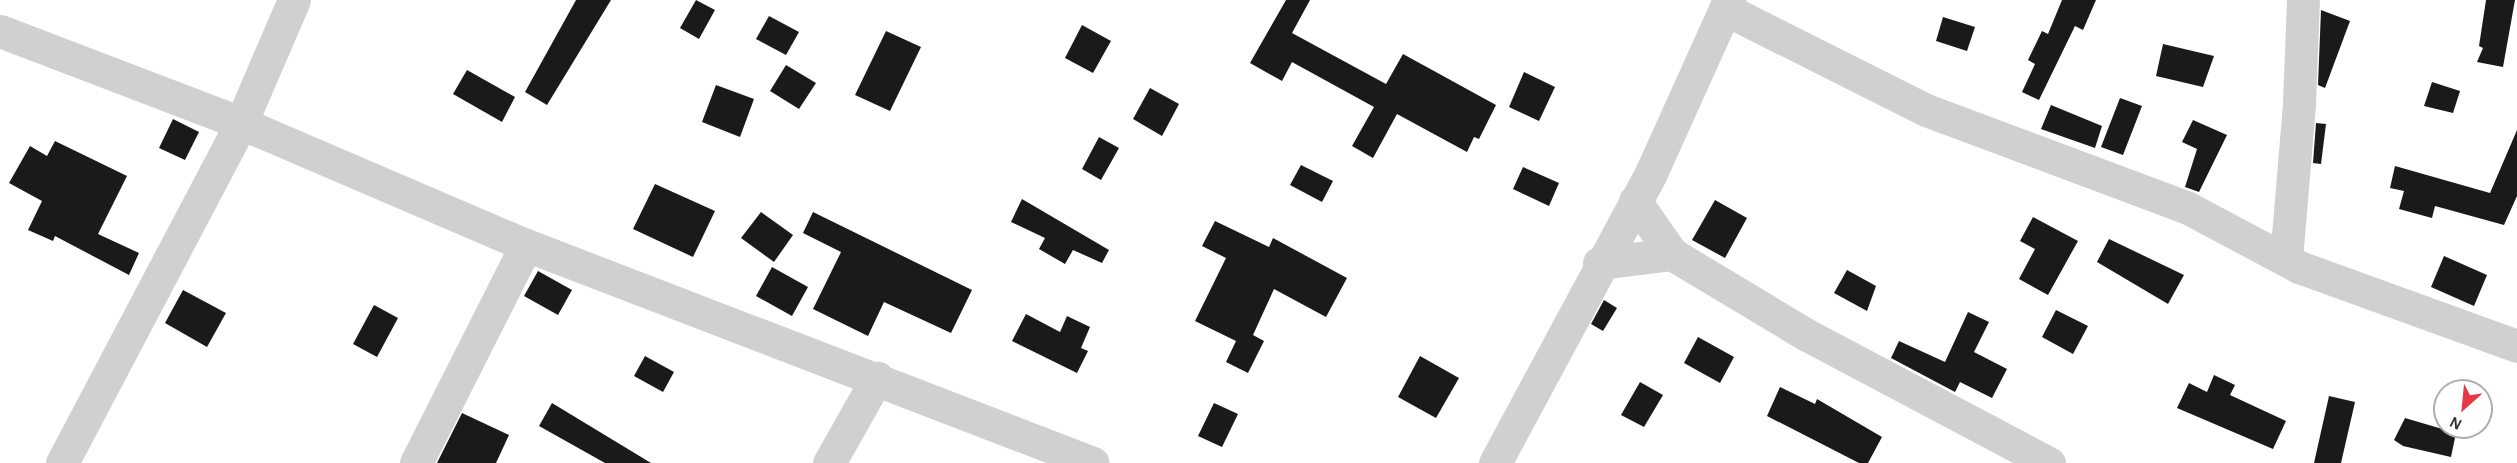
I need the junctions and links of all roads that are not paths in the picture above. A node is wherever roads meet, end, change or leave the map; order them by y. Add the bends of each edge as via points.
1 (294, 0) edge
2 (2303, 0) edge
3 (1727, 4) edge
4 (0, 31) edge
5 (241, 123) junction
6 (1635, 201) junction
7 (526, 245) junction
8 (1672, 254) junction
9 (2286, 259) junction
10 (1599, 263) junction
11 (2517, 346) edge
12 (877, 378) junction
13 (62, 463) edge
14 (416, 463) edge
15 (829, 463) edge
16 (1093, 463) edge
17 (1496, 463) edge
18 (2049, 463) edge

1 - 5 street
2 - 9 street
3 - 6 street
3 - 9 street via 1878,89 2188,208
4 - 5 street
5 - 7 street
5 - 13 street
6 - 8 street
6 - 10 street
7 - 12 street
7 - 14 street
8 - 10 street
8 - 18 street via 1807,335
9 - 11 street via 2436,320
10 - 17 street
12 - 15 street
12 - 16 street

